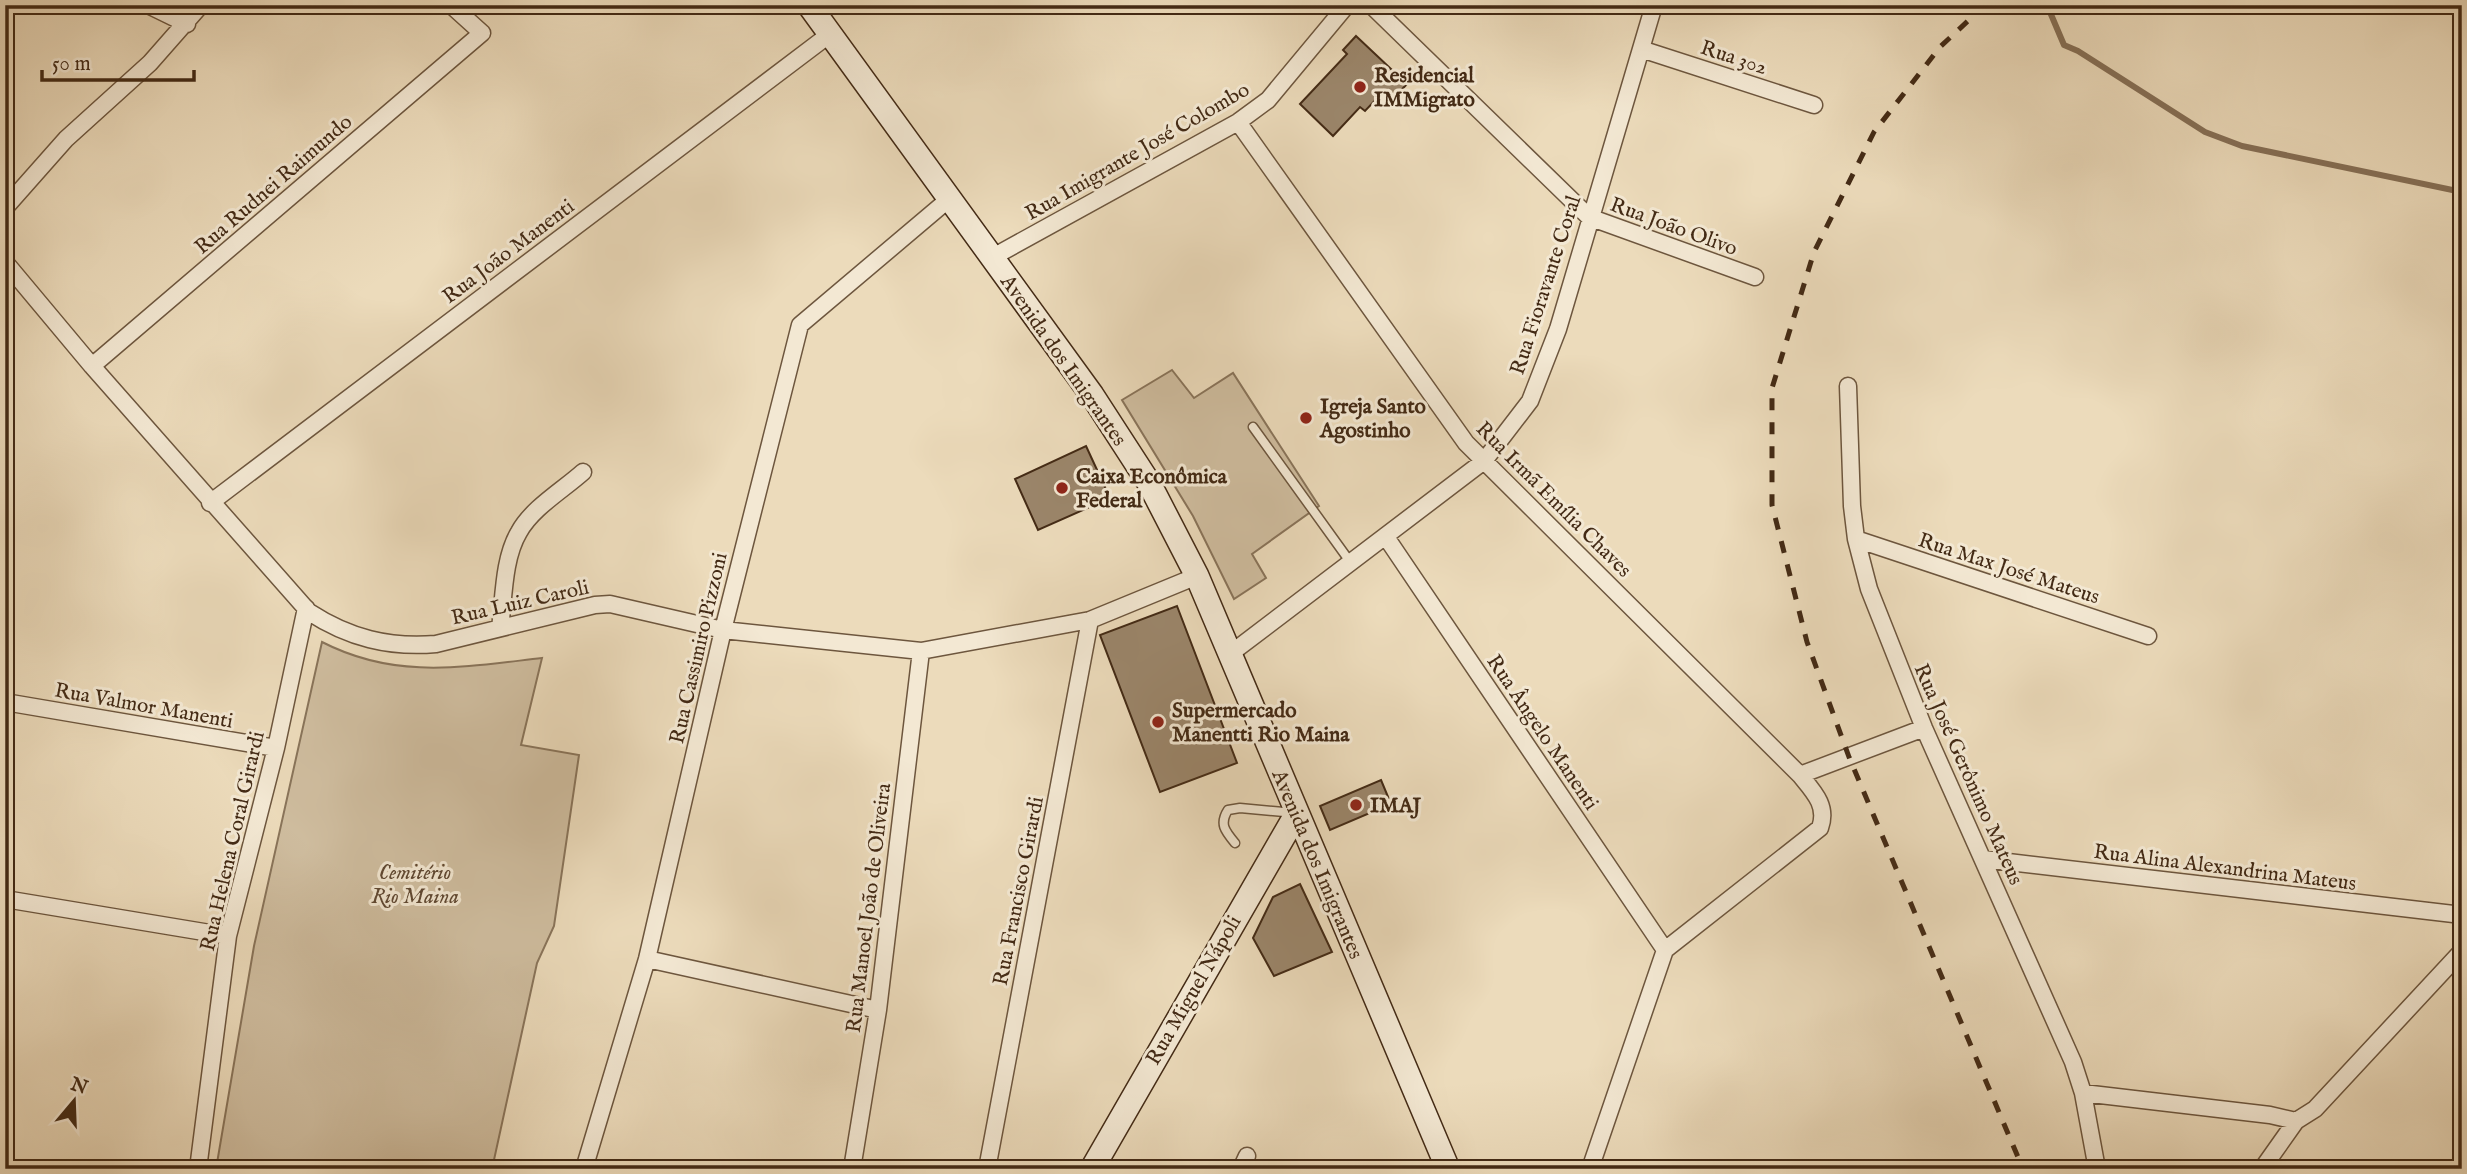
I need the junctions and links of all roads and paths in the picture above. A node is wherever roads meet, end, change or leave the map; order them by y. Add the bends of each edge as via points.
1 (148, 5) edge
2 (201, 5) edge
3 (451, 5) edge
4 (809, 5) edge
5 (1348, 5) edge
6 (1371, 5) edge
7 (1654, 5) edge
8 (187, 24) junction
9 (830, 34) junction
10 (1641, 49) junction
11 (1814, 105) dead end
12 (1238, 122) junction
13 (949, 199) junction
14 (5, 208) edge
15 (1589, 217) junction
16 (991, 258) junction
17 (5, 261) edge
18 (1755, 277) dead end
19 (92, 366) junction
20 (1848, 386) dead end
21 (1252, 427) dead end
22 (1484, 461) junction
23 (583, 472) dead end
24 (211, 503) junction
25 (1386, 537) junction
26 (1856, 539) junction
27 (1351, 563) junction
28 (1197, 576) junction
29 (306, 608) junction
30 (1090, 620) junction
31 (500, 628) junction
32 (723, 630) junction
33 (2148, 636) dead end
34 (920, 651) junction
35 (1230, 654) junction
36 (5, 702) edge
37 (1924, 728) junction
38 (275, 748) junction
39 (1800, 775) junction
40 (1297, 813) junction
41 (1235, 843) dead end
42 (1983, 859) junction
43 (5, 900) edge
44 (2462, 915) edge
45 (228, 936) junction
46 (1665, 950) junction
47 (2462, 951) edge
48 (647, 959) junction
49 (878, 1010) junction
50 (2083, 1093) junction
51 (2296, 1121) junction
52 (198, 1169) edge
53 (584, 1169) edge
54 (852, 1169) edge
55 (988, 1169) edge
56 (1091, 1169) edge
57 (1448, 1169) edge
58 (1590, 1169) edge
59 (2096, 1169) edge
60 (2262, 1169) edge

1 - 8 street
2 - 8 street
3 - 19 street, Rua Rudnei Raimundo via 482,33
4 - 9 street, Avenida dos Imigrantes
5 - 12 street, Rua Imigrante José Colombo via 1268,100
6 - 15 street, Rua João Olivo
7 - 10 street, Rua Fioravante Coral
8 - 14 street via 150,64 66,139
9 - 13 street, Avenida dos Imigrantes
9 - 24 street, Rua João Manenti
10 - 11 street, Rua 302
10 - 15 street, Rua Fioravante Coral
12 - 16 street, Rua Imigrante José Colombo
12 - 22 street, Rua Irmã Emília Chaves via 1466,443
13 - 16 street, Avenida dos Imigrantes
13 - 32 street, Rua Cassimiro Pizzoni via 800,326
15 - 18 street, Rua João Olivo
15 - 22 street, Rua Fioravante Coral via 1558,330 1530,401
16 - 28 street, Avenida dos Imigrantes via 1122,440
17 - 19 street, Rua Luiz Caroli
19 - 24 street, Rua Luiz Caroli
20 - 26 street, Rua José Gerônimo Mateus
21 - 27 lane
22 - 25 street, Rua Fioravante Coral
22 - 39 street, Rua Irmã Emília Chaves
23 - 31 street via 518,532
24 - 29 street, Rua Luiz Caroli
25 - 27 street, Rua Fioravante Coral
25 - 46 street, Rua Ângelo Manenti
26 - 33 street, Rua Max José Mateus
26 - 37 street, Rua José Gerônimo Mateus via 1885,635
27 - 35 street, Rua Fioravante Coral
28 - 30 street, Rua Luiz Caroli
28 - 35 street, Avenida dos Imigrantes
29 - 31 street, Rua Luiz Caroli via 344,633 390,645 436,644
29 - 38 street, Rua Helena Coral Girardi
30 - 34 street, Rua Luiz Caroli
30 - 55 street, Rua Francisco Girardi
31 - 32 street, Rua Luiz Caroli via 610,604
32 - 34 street, Rua Luiz Caroli
32 - 48 street, Rua Cassimiro Pizzoni
34 - 49 street, Rua Manoel João de Oliveira
35 - 40 street, Avenida dos Imigrantes
36 - 38 street, Rua Valmor Manenti
37 - 39 street
37 - 42 street, Rua José Gerônimo Mateus
38 - 45 street, Rua Helena Coral Girardi
39 - 46 street, Rua Irmã Emília Chaves via 1825,815 1820,828
40 - 41 lane via 1228,810 1223,828
40 - 56 street, Rua Miguel Nápoli
40 - 57 street, Avenida dos Imigrantes
42 - 44 street, Rua Alina Alexandrina Mateus
42 - 50 street, Rua José Gerônimo Mateus
43 - 45 street
45 - 52 street, Rua Helena Coral Girardi
46 - 58 street
47 - 51 street via 2315,1108
48 - 49 street
48 - 53 street, Rua Cassimiro Pizzoni
49 - 54 street, Rua Manoel João de Oliveira
50 - 51 street
50 - 59 street, Rua José Gerônimo Mateus
51 - 60 street

